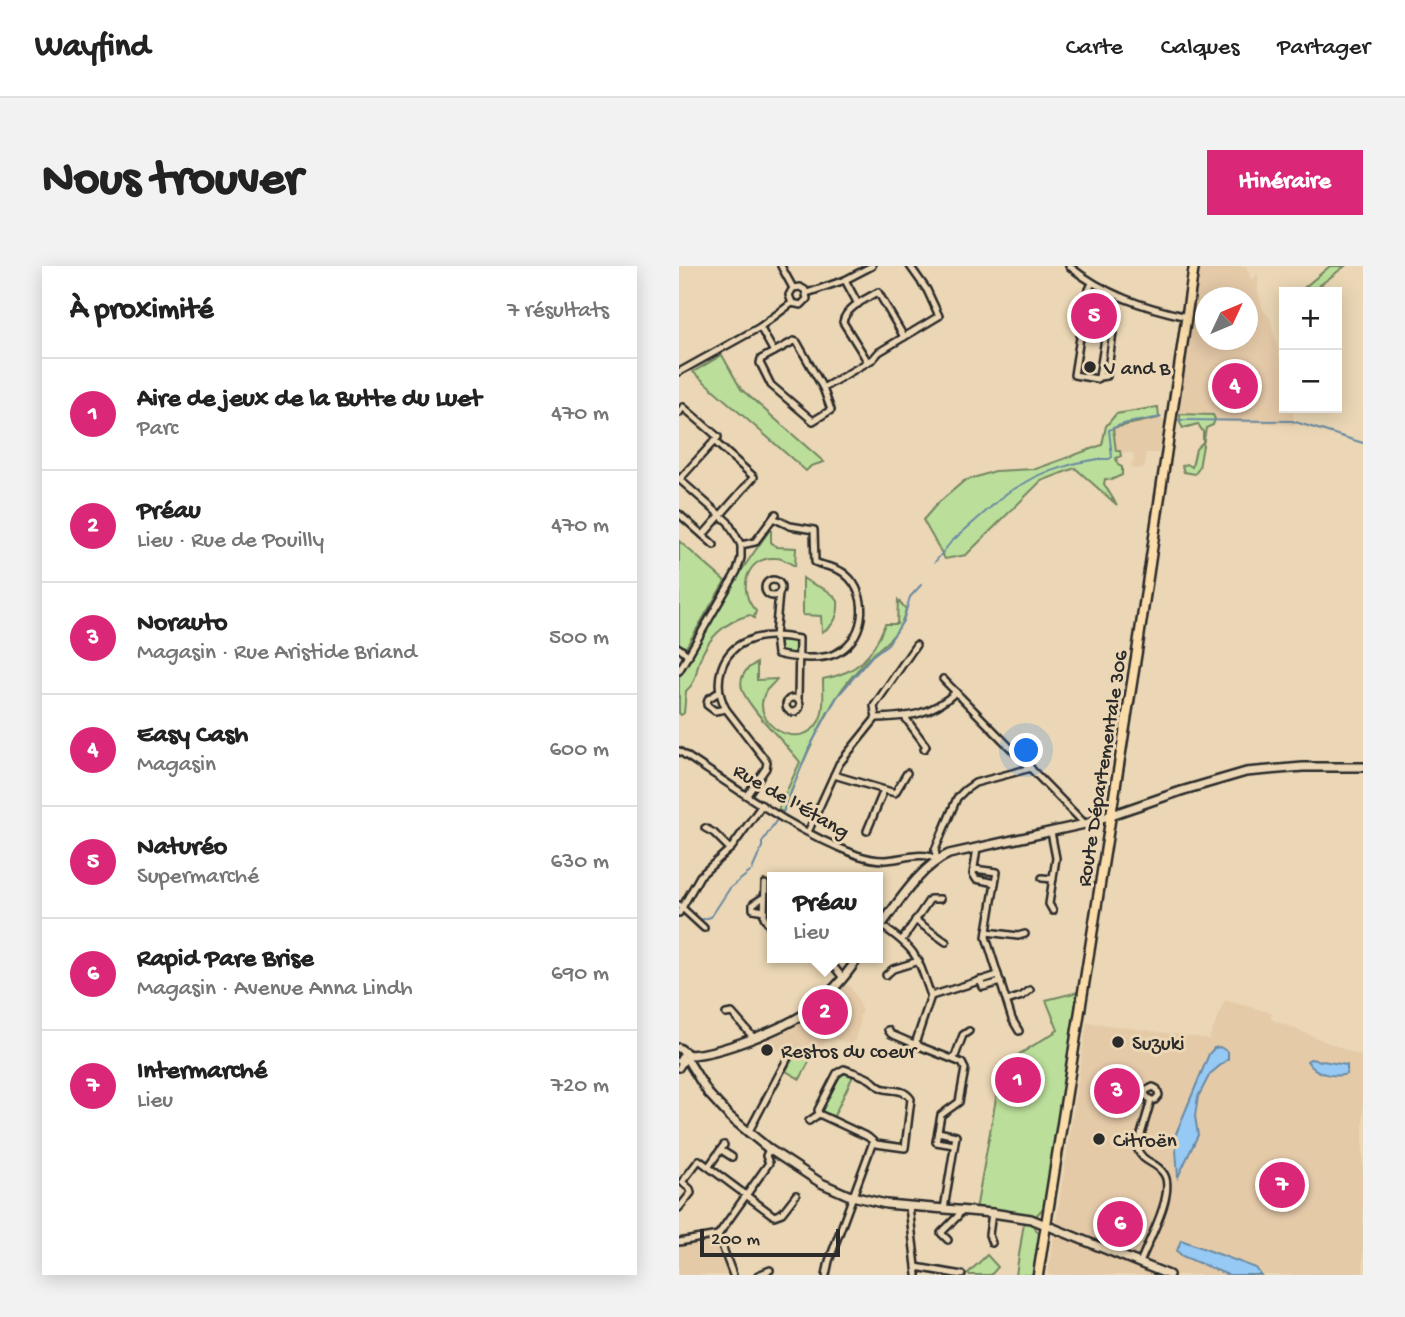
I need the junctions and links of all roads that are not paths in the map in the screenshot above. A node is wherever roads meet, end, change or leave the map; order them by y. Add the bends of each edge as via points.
1 (781, 266) edge
2 (871, 266) edge
3 (909, 266) edge
4 (1069, 266) edge
5 (1194, 266) edge
6 (845, 280) junction
7 (1092, 282) junction
8 (793, 288) junction
9 (886, 288) dead end
10 (807, 292) junction
11 (878, 292) junction
12 (1112, 295) junction
13 (792, 303) junction
14 (858, 304) junction
15 (1109, 306) junction
16 (1187, 317) junction
17 (760, 327) junction
18 (904, 337) junction
19 (1105, 337) junction
20 (1112, 340) junction
21 (774, 352) junction
22 (868, 362) junction
23 (679, 372) edge
24 (1099, 377) junction
25 (823, 388) junction
26 (679, 412) edge
27 (714, 441) junction
28 (679, 479) edge
29 (679, 514) edge
30 (720, 516) junction
31 (703, 535) junction
32 (714, 545) dead end
33 (741, 545) junction
34 (779, 593) dead end
35 (775, 637) junction
36 (916, 645) dead end
37 (679, 648) edge
38 (689, 656) junction
39 (801, 656) junction
40 (679, 671) edge
41 (943, 679) dead end
42 (719, 692) junction
43 (956, 692) junction
44 (798, 699) dead end
45 (726, 709) junction
46 (904, 716) junction
47 (876, 718) junction
48 (924, 749) dead end
49 (679, 751) edge
50 (1363, 767) edge
51 (1031, 768) junction
52 (907, 773) dead end
53 (834, 775) junction
54 (884, 790) junction
55 (747, 795) junction
56 (762, 805) junction
57 (1111, 816) junction
58 (1085, 824) junction
59 (705, 828) dead end
60 (867, 831) dead end
61 (808, 832) junction
62 (1051, 832) junction
63 (977, 848) junction
64 (730, 849) junction
65 (937, 860) junction
66 (974, 869) junction
67 (1042, 878) dead end
68 (1053, 879) junction
69 (995, 883) junction
70 (765, 884) dead end
71 (764, 897) junction
72 (940, 899) dead end
73 (680, 908) edge
74 (767, 908) edge
75 (764, 909) junction
76 (1053, 911) dead end
77 (915, 920) junction
78 (767, 922) edge
79 (883, 924) edge
80 (704, 928) dead end
81 (883, 931) edge
82 (987, 932) junction
83 (1025, 934) dead end
84 (902, 940) junction
85 (946, 942) dead end
86 (919, 961) junction
87 (831, 963) edge
88 (854, 963) edge
89 (886, 975) dead end
90 (998, 975) junction
91 (843, 978) junction
92 (980, 980) junction
93 (1000, 982) junction
94 (1030, 990) dead end
95 (931, 996) junction
96 (1007, 1002) junction
97 (726, 1014) dead end
98 (888, 1030) dead end
99 (969, 1031) dead end
100 (1020, 1031) dead end
101 (753, 1037) junction
102 (919, 1046) junction
103 (792, 1050) dead end
104 (684, 1056) edge
105 (954, 1059) junction
106 (679, 1068) edge
107 (1151, 1100) dead end
108 (819, 1114) junction
109 (810, 1121) dead end
110 (748, 1133) junction
111 (873, 1142) junction
112 (769, 1149) junction
113 (731, 1157) dead end
114 (784, 1159) junction
115 (769, 1163) junction
116 (709, 1166) junction
117 (681, 1181) edge
118 (745, 1194) junction
119 (796, 1195) dead end
120 (854, 1196) junction
121 (909, 1207) junction
122 (679, 1208) edge
123 (944, 1209) junction
124 (960, 1211) junction
125 (992, 1213) junction
126 (1046, 1224) junction
127 (717, 1235) junction
128 (948, 1240) dead end
129 (679, 1242) edge
130 (992, 1243) dead end
131 (1140, 1263) junction
132 (916, 1267) junction
133 (770, 1270) dead end
134 (733, 1275) edge
135 (758, 1275) edge
136 (826, 1275) edge
137 (917, 1275) edge
138 (962, 1275) edge
139 (1038, 1275) edge
140 (1169, 1275) edge

1 - 8 street
2 - 6 street
3 - 18 street via 927,289 939,316
4 - 7 street
5 - 16 main road, Route Départementale 306
6 - 10 street
6 - 14 street
7 - 12 street
7 - 24 street via 1074,375
8 - 10 street
8 - 13 street via 789,295
9 - 11 street
10 - 13 street via 804,304
11 - 14 street
11 - 18 street
12 - 15 street
12 - 16 street
13 - 17 street
14 - 22 street via 843,322
15 - 19 street
15 - 20 street via 1116,310
16 - 57 main road, Route Départementale 306
17 - 21 street
17 - 23 street
18 - 22 street
19 - 20 street
19 - 24 street
20 - 24 street via 1107,376
21 - 25 street via 797,342
21 - 25 street via 760,363 771,385 813,421 831,410
22 - 25 street
26 - 27 street via 683,407 718,437
27 - 28 street
27 - 30 street via 754,477
28 - 30 street
29 - 31 street
30 - 31 street
30 - 33 street
31 - 32 street
33 - 38 street via 737,571
33 - 39 street via 755,542 775,516 790,526 814,530 815,562 832,566 852,581 860,596 862,620 857,632 829,656
34 - 35 street
35 - 39 street via 777,654
35 - 39 street via 800,639
35 - 42 street via 751,639 734,649 720,669
36 - 47 street via 874,706
37 - 38 street
38 - 40 street
39 - 44 street
41 - 43 street
42 - 45 street
42 - 45 street via 707,705 715,711
43 - 46 street via 942,705
43 - 51 street
45 - 55 street via 767,762
46 - 47 street
46 - 48 street
47 - 53 street
49 - 55 street, Rue de l'Étang
50 - 57 street via 1303,766 1246,772
51 - 58 street
51 - 65 street via 975,783 961,793 935,850
52 - 54 street via 895,793
53 - 54 street
53 - 61 street
54 - 60 street
55 - 56 street, Rue de l'Étang
56 - 61 street, Rue de l'Étang
56 - 64 street
57 - 58 street
57 - 126 main road, Route Départementale 306
58 - 62 street
59 - 64 street
61 - 65 street, Rue de l'Étang via 867,858 926,855
62 - 63 street
62 - 68 street via 1056,858
63 - 65 street
63 - 66 street
64 - 73 street via 706,870
65 - 79 street
66 - 69 street via 976,878
66 - 69 street via 997,872
67 - 68 street
68 - 76 street via 1049,904
69 - 82 street
70 - 71 street
71 - 75 street
71 - 75 street via 753,909
72 - 77 street via 930,899
73 - 80 street
74 - 75 street
75 - 78 street
77 - 84 street
77 - 85 street
81 - 84 street
82 - 83 street
82 - 90 street
84 - 86 street
86 - 89 street
86 - 95 street
87 - 91 street
88 - 91 street
90 - 92 street
90 - 93 street
91 - 101 street via 808,1011
92 - 93 street via 983,986
92 - 95 street
93 - 96 street
94 - 96 street
95 - 102 street via 916,1035
96 - 100 street
97 - 101 street via 732,1013
98 - 102 street
99 - 105 street
101 - 104 street via 723,1050
102 - 105 street
103 - 110 street
104 - 106 street
104 - 110 street via 714,1101
105 - 123 street via 965,1069 959,1102 941,1115 938,1132 956,1136
107 - 131 street via 1137,1147 1145,1160 1164,1174 1168,1190
108 - 109 street
108 - 111 street
108 - 111 street via 837,1073 844,1069 876,1086 908,1094 905,1148
110 - 112 street
111 - 120 street
112 - 114 street
112 - 115 street
113 - 116 street via 723,1147
114 - 115 street
114 - 120 street via 821,1183
115 - 118 street
116 - 117 street via 699,1160
116 - 118 street
117 - 122 street via 691,1193
118 - 119 street via 774,1216
118 - 127 street
120 - 121 street
120 - 136 street
121 - 123 street
121 - 132 street
123 - 124 street
124 - 125 street
124 - 128 street via 941,1233
125 - 126 street
125 - 130 street
126 - 131 street
126 - 139 main road, Route Départementale 306
127 - 129 street
127 - 134 street
131 - 140 street
132 - 137 street
132 - 138 street
133 - 135 street

